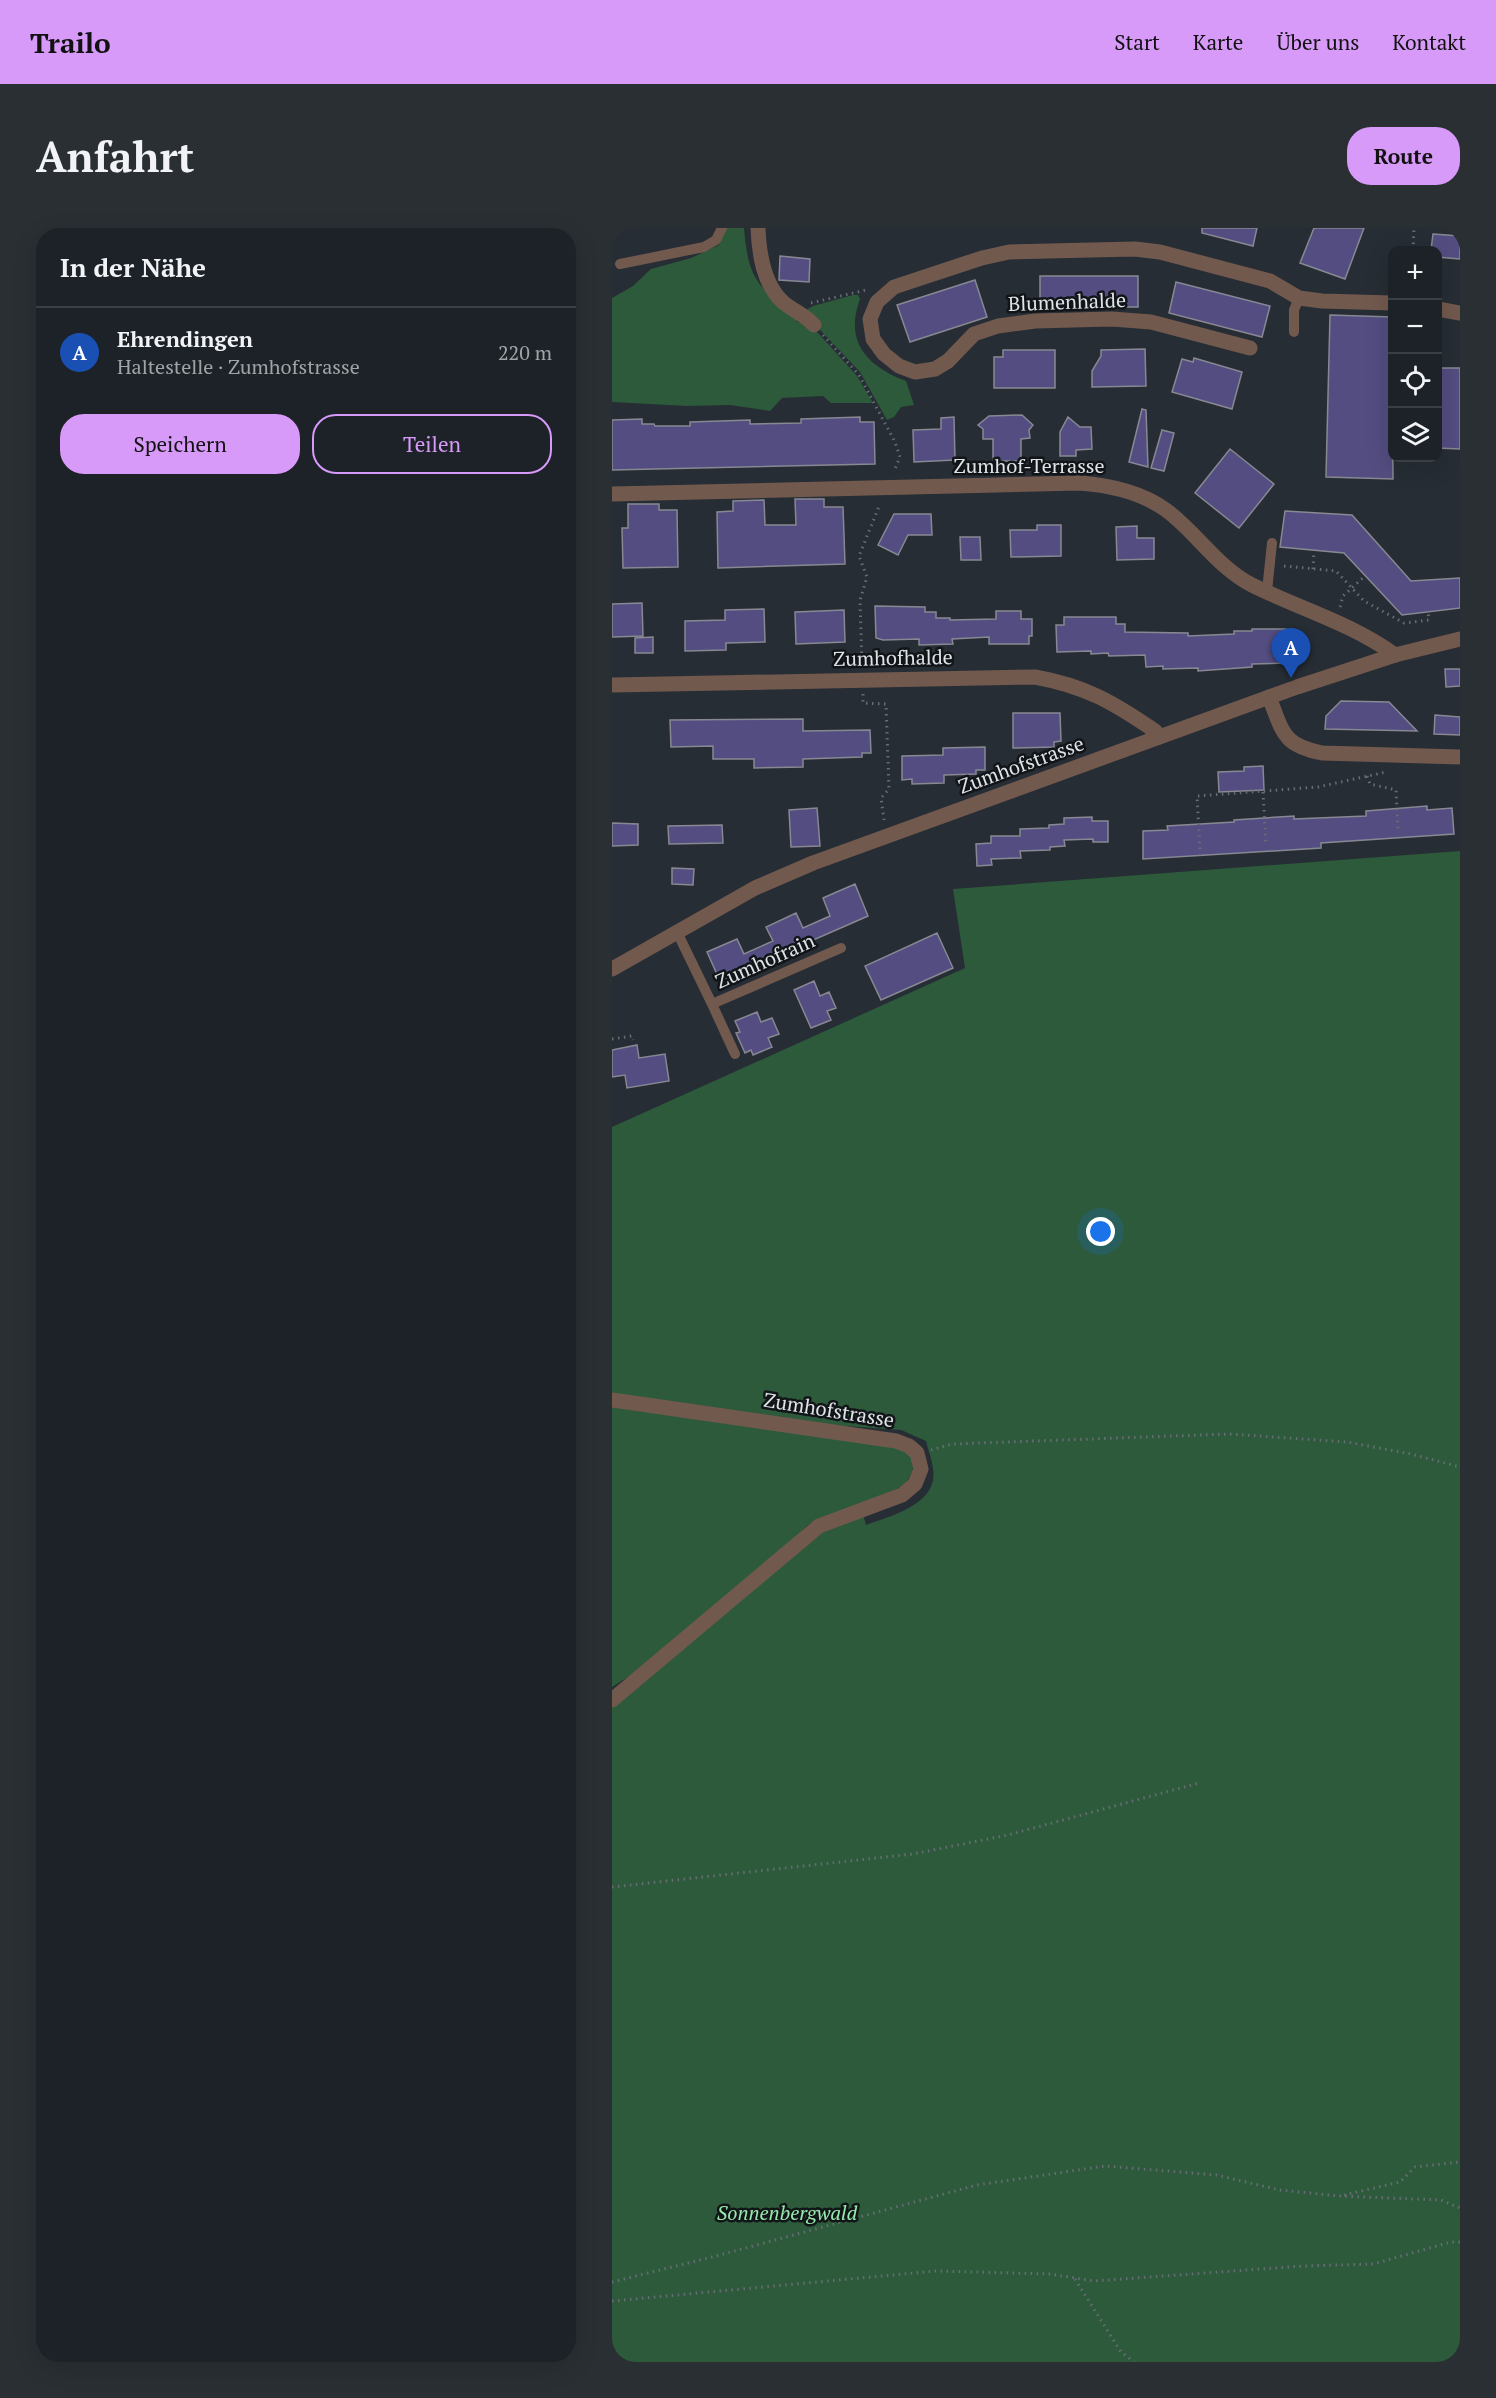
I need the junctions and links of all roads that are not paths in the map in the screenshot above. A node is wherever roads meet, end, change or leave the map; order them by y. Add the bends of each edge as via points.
1 (722, 228) edge
2 (758, 228) edge
3 (620, 264) dead end
4 (1299, 298) junction
5 (1388, 303) edge
6 (1442, 310) edge
7 (1460, 313) edge
8 (814, 325) road end
9 (1294, 332) dead end
10 (1250, 348) dead end
11 (612, 494) edge
12 (1272, 543) dead end
13 (1267, 591) junction
14 (1460, 639) edge
15 (1395, 655) junction
16 (612, 685) edge
17 (1269, 698) junction
18 (1159, 737) junction
19 (1460, 757) edge
20 (678, 932) junction
21 (841, 948) dead end
22 (612, 969) edge
23 (712, 1004) junction
24 (735, 1054) dead end
25 (612, 1400) edge
26 (612, 1700) edge

1 - 3 lane via 716,240 704,247
2 - 8 street via 771,288
4 - 5 street, Blumenhalde
4 - 9 lane via 1294,310
4 - 10 street, Blumenhalde via 1270,281 1160,252 1009,252 894,288 877,302 870,319 873,339 884,354 915,372 935,369 948,361 974,334 1035,321 1151,322
6 - 7 street
11 - 13 street, Zumhof-Terrasse via 1107,485 1166,509 1218,560 1250,584
12 - 13 lane
13 - 15 street, Zumhof-Terrasse via 1352,628
14 - 15 street, Zumhofstrasse
15 - 17 street, Zumhofstrasse
16 - 18 street, Zumhofhalde via 1035,677 1102,697
17 - 18 street, Zumhofstrasse
17 - 19 street via 1288,740 1301,749
18 - 20 street, Zumhofstrasse via 813,862 755,888
20 - 22 street, Zumhofstrasse
20 - 23 lane, Zumhofrain
21 - 23 lane, Zumhofrain
23 - 24 lane
25 - 26 street, Zumhofstrasse via 896,1441 917,1453 921,1469 915,1485 902,1495 819,1526

